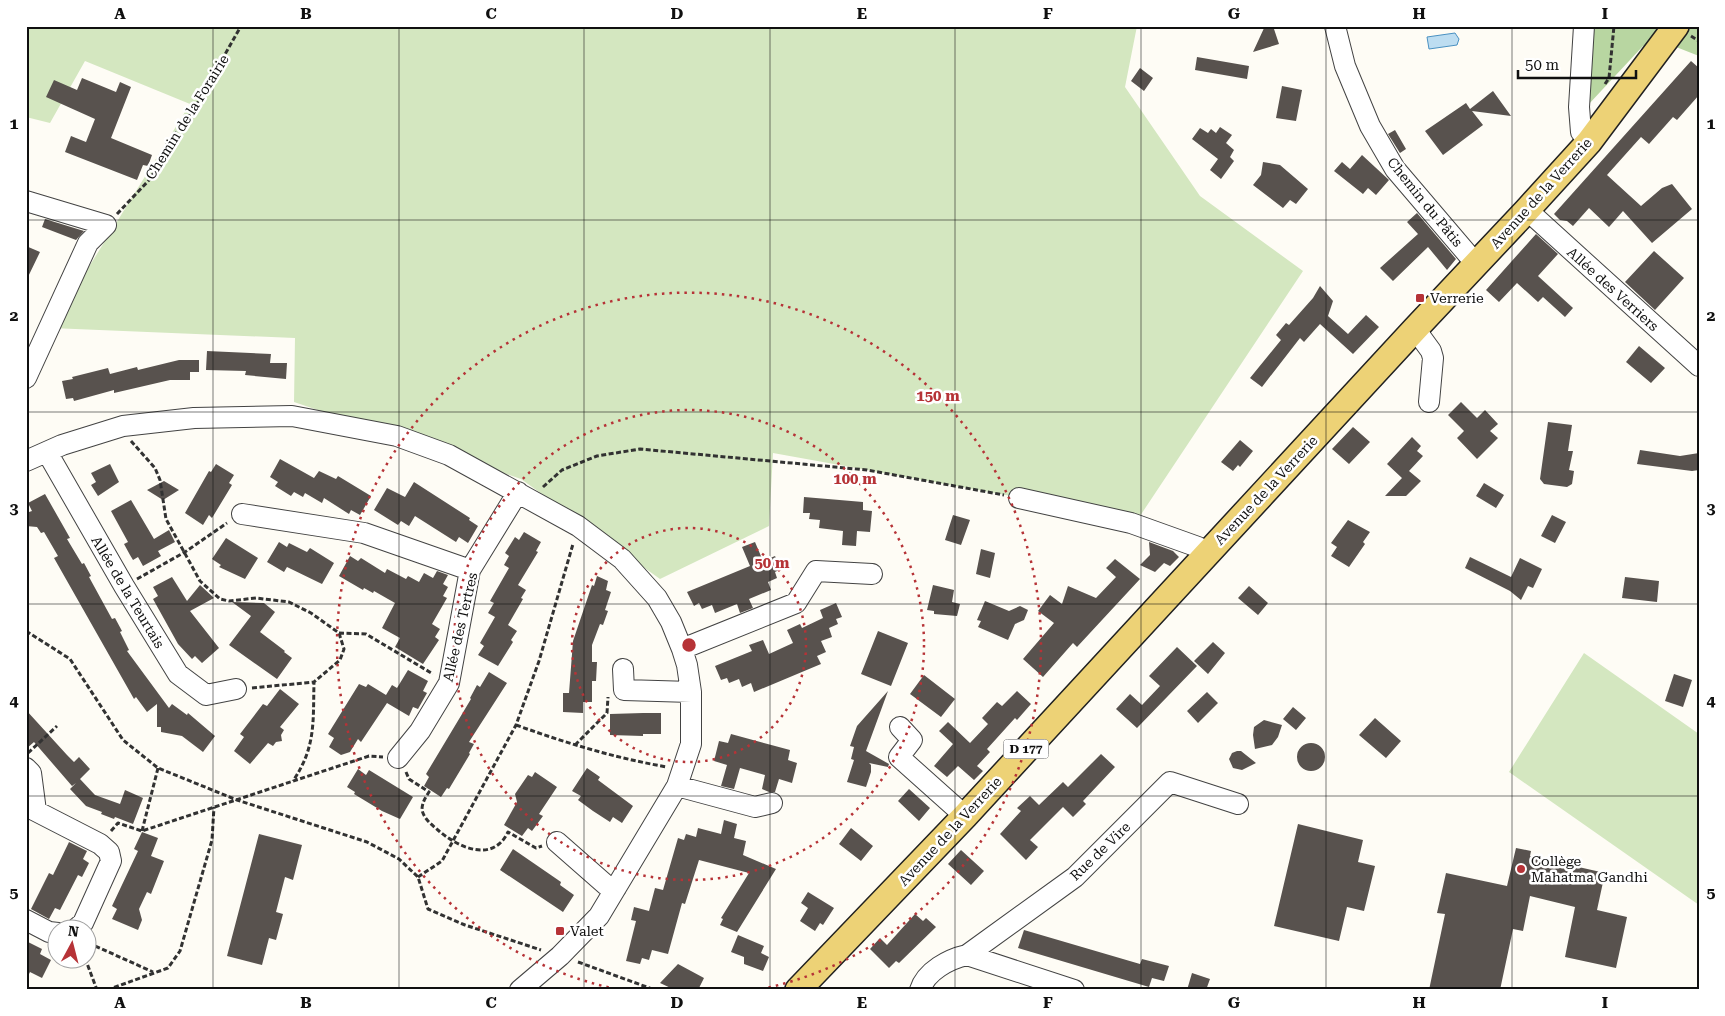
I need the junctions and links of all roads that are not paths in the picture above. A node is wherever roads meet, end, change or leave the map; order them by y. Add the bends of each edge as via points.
1 (1335, 26) edge
2 (1584, 26) edge
3 (1676, 27) edge
4 (1589, 142) junction
5 (26, 201) edge
6 (1527, 210) junction
7 (1476, 264) junction
8 (1414, 329) junction
9 (1699, 366) edge
10 (26, 378) edge
11 (1429, 402) dead end
12 (47, 452) junction
13 (26, 461) edge
14 (524, 495) junction
15 (1019, 498) road end
16 (242, 514) road end
17 (1207, 554) junction
18 (470, 570) junction
19 (872, 574) dead end
20 (682, 650) junction
21 (623, 668) dead end
22 (236, 689) road end
23 (691, 692) junction
24 (900, 727) dead end
25 (398, 758) road end
26 (26, 768) edge
27 (680, 777) junction
28 (772, 803) dead end
29 (1238, 804) dead end
30 (31, 808) edge
31 (965, 816) junction
32 (558, 842) road end
33 (616, 888) junction
34 (85, 918) edge
35 (26, 920) edge
36 (48, 931) edge
37 (844, 943) junction
38 (967, 955) junction
39 (520, 990) edge
40 (798, 990) edge
41 (808, 990) edge
42 (920, 990) edge
43 (1074, 990) edge

1 - 7 street, Chemin du Pâtis via 1345,66 1370,126 1395,169
2 - 4 street via 1579,107 1581,132
3 - 4 main road, Avenue de la Verrerie / D 177
4 - 6 main road, Avenue de la Verrerie / D 177
5 - 10 street via 106,225 88,243
6 - 7 main road, Avenue de la Verrerie / D 177
6 - 9 street, Allée des Verriers
7 - 8 main road, Avenue de la Verrerie / D 177
8 - 11 street via 1434,358
8 - 17 main road, Avenue de la Verrerie / D 177
12 - 13 street
12 - 14 street via 123,426 194,418 292,416 397,436 449,455
12 - 22 street, Allée de la Teurtais via 178,674 206,695
14 - 18 street, Allée des Tertres
14 - 20 street via 578,526 622,559 657,598
15 - 17 street via 1131,523 1198,547
16 - 18 street via 364,533
17 - 31 main road, Avenue de la Verrerie / D 177
18 - 25 street, Allée des Tertres via 449,683 420,731
19 - 20 street via 816,571 796,604
20 - 23 street via 688,665
21 - 23 street via 624,690
23 - 27 street via 691,744
24 - 31 street via 912,740 899,757
26 - 30 street via 31,773
27 - 28 street via 755,807
27 - 33 street
29 - 38 street, Rue de Vire via 1170,782 1076,877
30 - 34 street via 100,844 109,852 111,861
31 - 37 main road, Avenue de la Verrerie / D 177
32 - 33 street via 606,884
33 - 39 street via 599,916 560,956
35 - 36 street
37 - 40 main road, Avenue de la Verrerie / D 177
37 - 41 main road, Avenue de la Verrerie / D 177
38 - 42 street via 952,958 933,971
38 - 43 street

